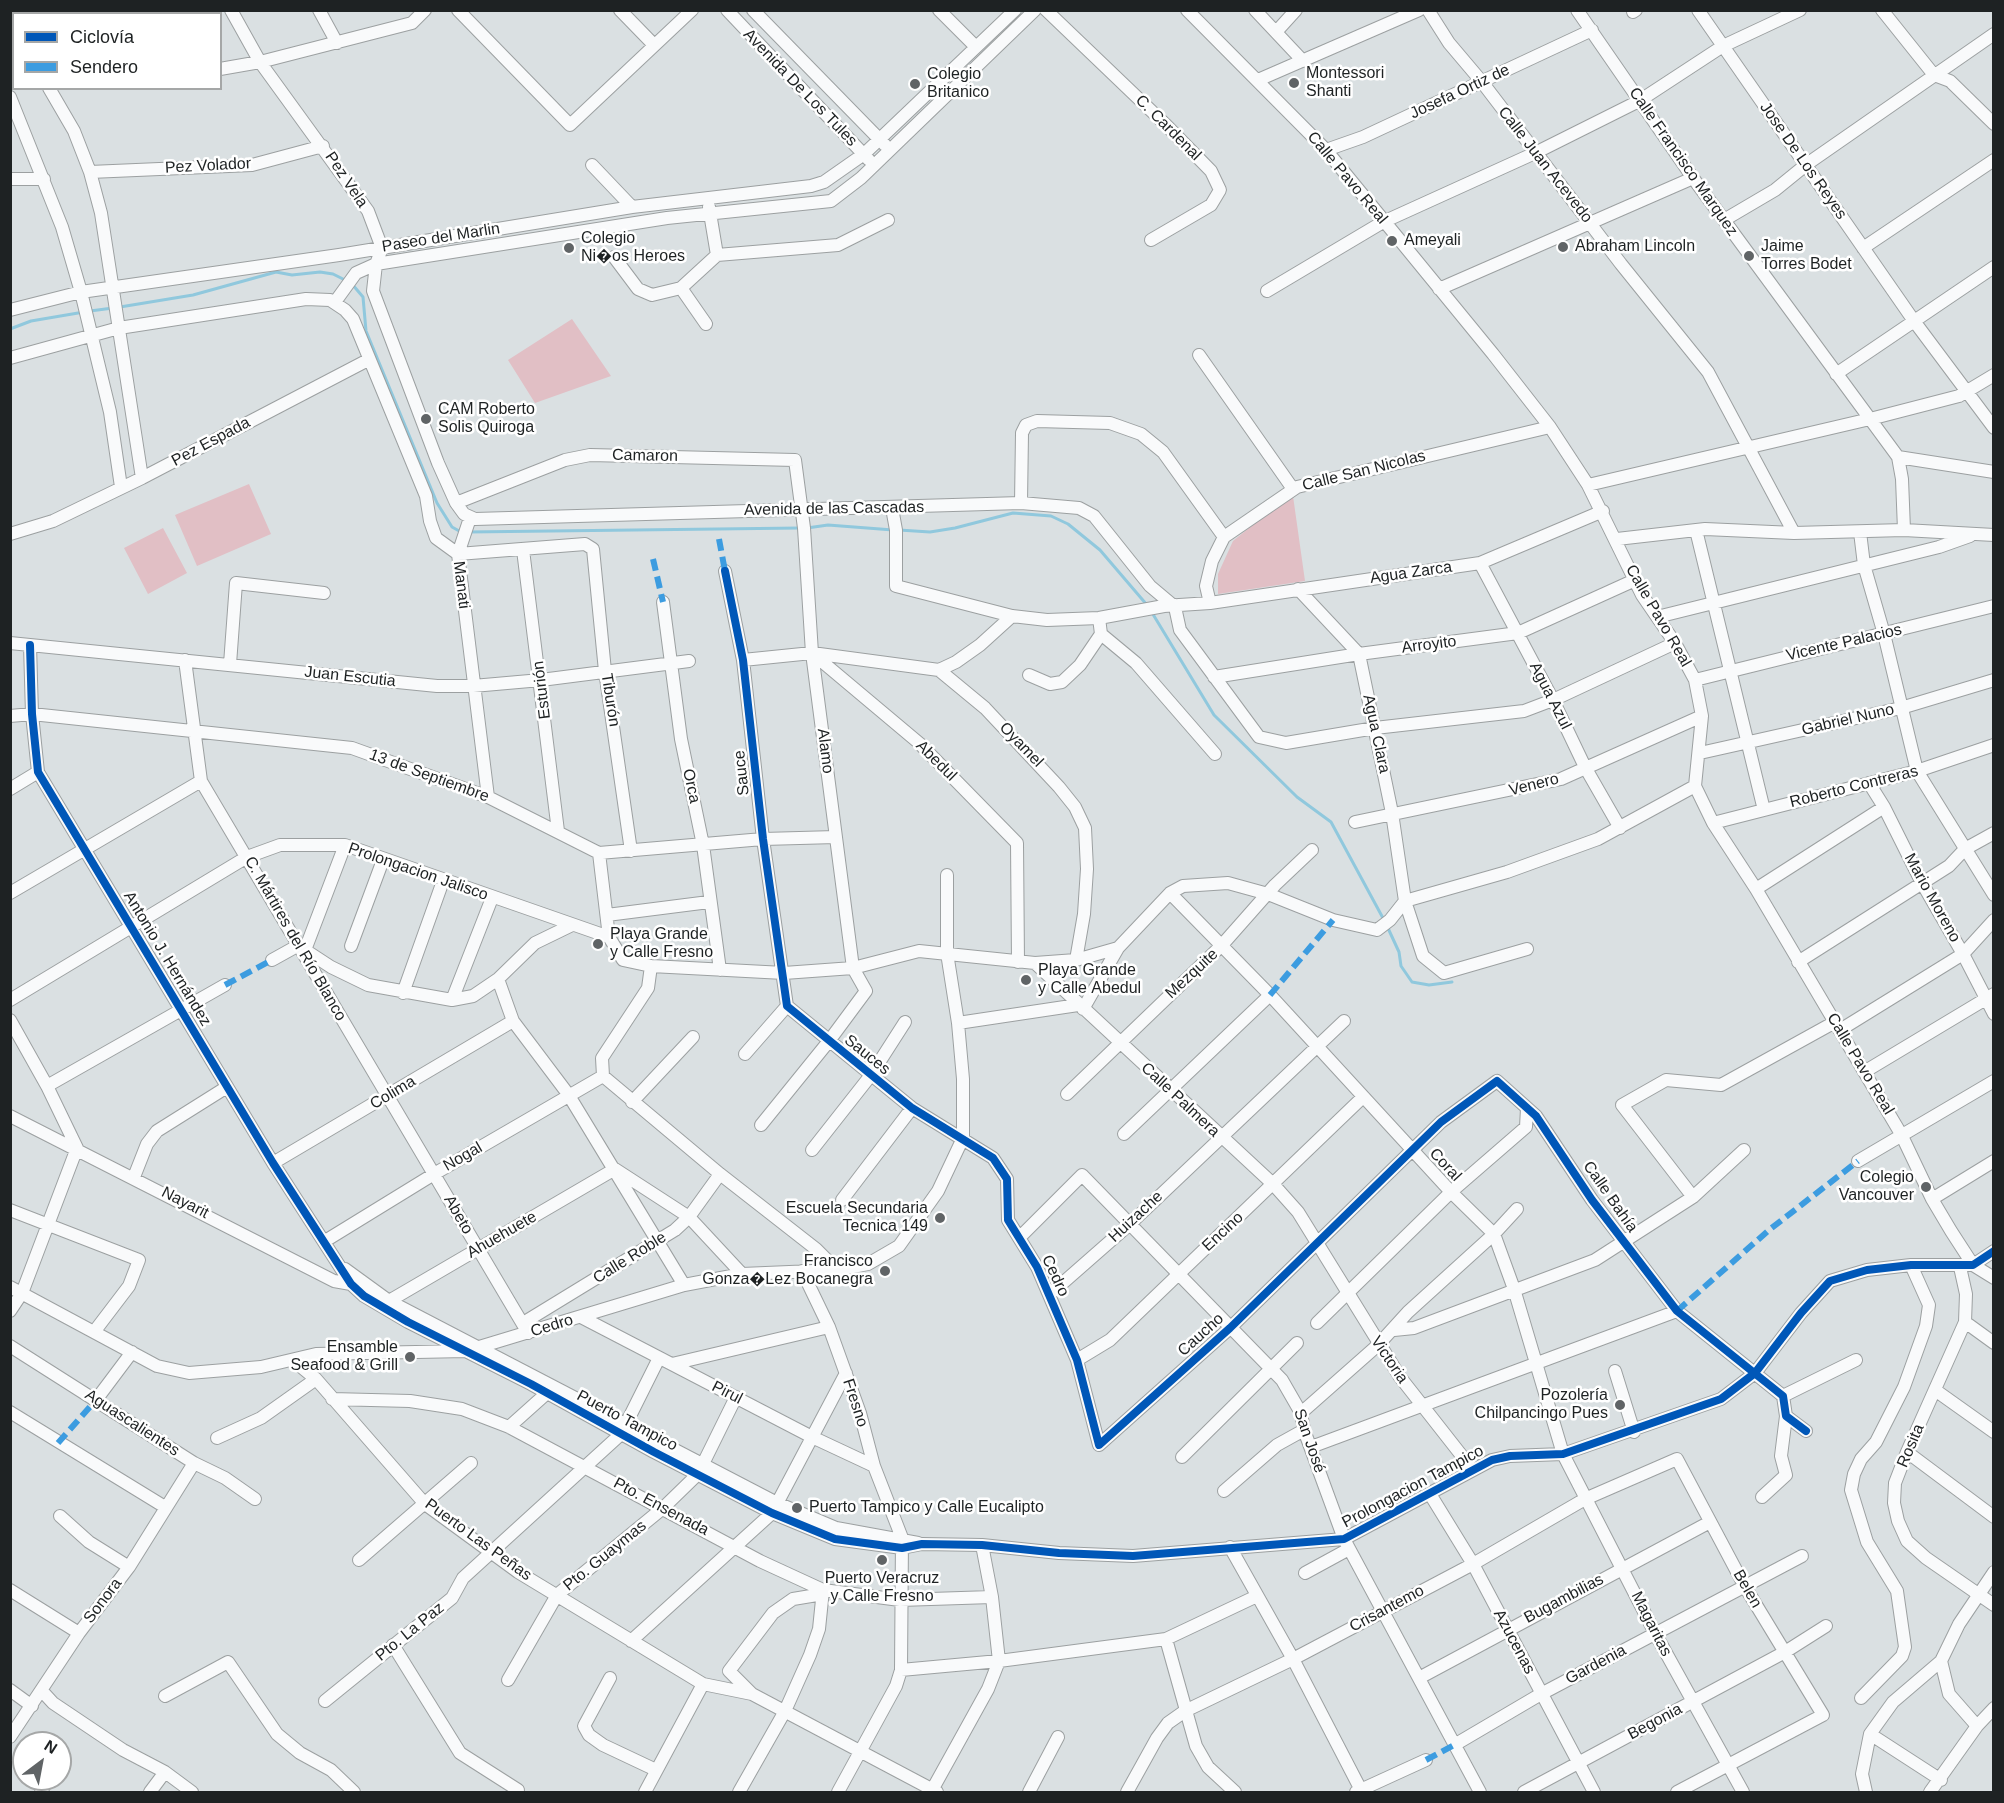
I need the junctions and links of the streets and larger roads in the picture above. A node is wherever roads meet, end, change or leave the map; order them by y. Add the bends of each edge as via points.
1 (231, 10) edge
2 (425, 10) edge
3 (458, 10) edge
4 (620, 10) edge
5 (692, 10) edge
6 (727, 10) edge
7 (753, 10) edge
8 (939, 10) edge
9 (1015, 10) edge
10 (1035, 10) edge
11 (1046, 10) edge
12 (1187, 10) edge
13 (1255, 10) edge
14 (1296, 10) edge
15 (1419, 10) edge
16 (1428, 10) edge
17 (1577, 10) edge
18 (1698, 10) edge
19 (1800, 10) edge
20 (1882, 10) edge
21 (323, 12) edge
22 (1592, 30) junction
23 (1276, 32) junction
24 (1994, 34) edge
25 (337, 43) junction
26 (654, 45) junction
27 (975, 46) junction
28 (1723, 46) junction
29 (1303, 61) junction
30 (260, 62) junction
31 (222, 69) edge
32 (1934, 75) junction
33 (1258, 80) junction
34 (1482, 82) junction
35 (51, 90) edge
36 (10, 97) edge
37 (1639, 101) junction
38 (1994, 124) edge
39 (880, 140) junction
40 (323, 146) junction
41 (1326, 150) junction
42 (889, 151) junction
43 (1535, 153) junction
44 (864, 154) junction
45 (1994, 160) edge
46 (1807, 164) junction
47 (592, 165) dead end
48 (874, 165) junction
49 (90, 172) junction
50 (1693, 178) junction
51 (10, 179) edge
52 (44, 179) junction
53 (707, 197) junction
54 (632, 207) junction
55 (710, 213) junction
56 (888, 220) dead end
57 (1724, 220) junction
58 (1383, 222) junction
59 (533, 223) junction
60 (1591, 224) junction
61 (536, 239) junction
62 (1151, 240) dead end
63 (382, 248) junction
64 (1863, 248) junction
65 (717, 255) junction
66 (614, 257) dead end
67 (376, 264) junction
68 (1994, 267) edge
69 (681, 288) junction
70 (1438, 289) junction
71 (1267, 291) dead end
72 (81, 292) junction
73 (114, 295) junction
74 (335, 302) junction
75 (10, 310) edge
76 (1914, 321) junction
77 (118, 322) junction
78 (706, 324) dead end
79 (91, 334) junction
80 (1199, 355) dead end
81 (10, 358) edge
82 (368, 360) junction
83 (1836, 374) junction
84 (1994, 375) edge
85 (1966, 393) junction
86 (1870, 419) junction
87 (1550, 427) junction
88 (1994, 428) edge
89 (1745, 446) junction
90 (1898, 457) junction
91 (1994, 472) edge
92 (142, 478) junction
93 (1588, 485) junction
94 (121, 487) junction
95 (1293, 489) junction
96 (456, 503) junction
97 (1021, 503) junction
98 (801, 508) junction
99 (892, 508) junction
100 (1603, 511) junction
101 (470, 518) junction
102 (1696, 530) junction
103 (1904, 530) junction
104 (1860, 531) junction
105 (1794, 533) junction
106 (1977, 533) junction
107 (10, 534) edge
108 (1994, 535) edge
109 (1224, 537) junction
110 (1617, 539) junction
111 (523, 550) junction
112 (458, 554) junction
113 (1480, 564) junction
114 (1864, 565) junction
115 (725, 571) dead end
116 (1635, 580) junction
117 (1298, 589) junction
118 (324, 593) dead end
119 (663, 602) dead end
120 (1713, 602) junction
121 (1210, 603) junction
122 (1170, 606) junction
123 (1994, 606) edge
124 (1012, 616) junction
125 (1658, 617) junction
126 (1100, 618) junction
127 (1518, 633) junction
128 (1101, 634) junction
129 (1884, 634) junction
130 (10, 643) edge
131 (1675, 643) junction
132 (30, 645) junction
133 (812, 653) junction
134 (1359, 654) junction
135 (185, 660) junction
136 (743, 660) junction
137 (689, 661) dead end
138 (230, 664) junction
139 (670, 664) junction
140 (1730, 669) junction
141 (939, 670) junction
142 (605, 672) junction
143 (1029, 675) dead end
144 (1214, 677) junction
145 (541, 680) junction
146 (1695, 680) junction
147 (1994, 680) edge
148 (473, 686) junction
149 (1553, 700) junction
150 (1901, 708) junction
151 (32, 714) junction
152 (10, 716) edge
153 (1702, 716) junction
154 (1376, 728) junction
155 (195, 733) junction
156 (1748, 743) junction
157 (1994, 745) edge
158 (1700, 753) junction
159 (1215, 754) dead end
160 (1585, 767) junction
161 (1917, 771) junction
162 (38, 772) junction
163 (201, 782) junction
164 (1869, 783) junction
165 (1695, 786) junction
166 (10, 789) edge
167 (488, 797) junction
168 (1884, 807) junction
169 (1764, 810) junction
170 (1392, 813) junction
171 (1355, 822) dead end
172 (1713, 823) junction
173 (1620, 828) junction
174 (558, 831) junction
175 (1994, 833) edge
176 (836, 837) junction
177 (763, 839) junction
178 (345, 845) junction
179 (703, 845) junction
180 (1965, 849) junction
181 (87, 850) junction
182 (1312, 850) dead end
183 (631, 851) junction
184 (599, 853) junction
185 (247, 857) junction
186 (383, 860) junction
187 (947, 875) dead end
188 (443, 881) junction
189 (1922, 883) junction
190 (1756, 889) junction
191 (10, 893) edge
192 (1170, 893) junction
193 (1268, 894) junction
194 (1994, 895) edge
195 (492, 898) junction
196 (1405, 901) junction
197 (709, 902) junction
198 (607, 915) junction
199 (1994, 920) edge
200 (572, 925) junction
201 (133, 928) junction
202 (609, 937) junction
203 (1222, 945) junction
204 (351, 946) dead end
205 (302, 947) junction
206 (1118, 948) junction
207 (1527, 949) dead end
208 (947, 953) junction
209 (1964, 954) junction
210 (272, 960) dead end
211 (1076, 960) junction
212 (1018, 962) junction
213 (1798, 962) junction
214 (1035, 963) junction
215 (651, 966) junction
216 (853, 968) junction
217 (720, 970) junction
218 (784, 973) junction
219 (498, 979) junction
220 (225, 985) dead end
221 (403, 993) junction
222 (1270, 995) junction
223 (1990, 997) edge
224 (10, 1000) edge
225 (452, 1000) junction
226 (787, 1006) junction
227 (1081, 1007) junction
228 (182, 1009) junction
229 (1994, 1014) edge
230 (10, 1020) edge
231 (513, 1021) junction
232 (1344, 1021) dead end
233 (905, 1022) dead end
234 (958, 1023) junction
235 (1837, 1026) junction
236 (693, 1037) dead end
237 (829, 1041) junction
238 (1119, 1042) junction
239 (1316, 1047) junction
240 (745, 1054) dead end
241 (1864, 1072) junction
242 (871, 1075) junction
243 (603, 1076) junction
244 (1994, 1081) edge
245 (47, 1086) junction
246 (227, 1087) junction
247 (1169, 1089) junction
248 (568, 1094) junction
249 (1067, 1094) dead end
250 (387, 1097) junction
251 (1363, 1097) junction
252 (632, 1102) junction
253 (912, 1108) junction
254 (1527, 1108) junction
255 (10, 1116) edge
256 (1441, 1122) joint
257 (761, 1125) dead end
258 (1124, 1134) dead end
259 (1901, 1134) junction
260 (1220, 1137) junction
261 (963, 1138) junction
262 (77, 1148) junction
263 (812, 1150) dead end
264 (1412, 1150) junction
265 (1744, 1150) dead end
266 (1858, 1161) dead end
267 (1994, 1161) edge
268 (273, 1163) junction
269 (615, 1169) junction
270 (434, 1174) junction
271 (720, 1174) junction
272 (134, 1177) junction
273 (1273, 1184) junction
274 (1451, 1191) junction
275 (1693, 1197) junction
276 (1932, 1199) junction
277 (842, 1200) dead end
278 (1517, 1209) dead end
279 (10, 1210) edge
280 (689, 1217) junction
281 (1131, 1223) junction
282 (48, 1225) junction
283 (1494, 1234) junction
284 (1020, 1238) junction
285 (325, 1241) junction
286 (658, 1241) junction
287 (1318, 1242) junction
288 (1625, 1242) junction
289 (477, 1249) junction
290 (1994, 1251) edge
291 (1911, 1265) junction
292 (1967, 1266) junction
293 (802, 1270) junction
294 (837, 1270) junction
295 (742, 1274) junction
296 (1178, 1274) junction
297 (1994, 1278) edge
298 (355, 1282) junction
299 (684, 1285) junction
300 (1514, 1289) junction
301 (16, 1290) edge
302 (1049, 1295) junction
303 (1347, 1295) junction
304 (389, 1301) junction
305 (10, 1311) edge
306 (1677, 1311) junction
307 (581, 1317) junction
308 (1965, 1322) junction
309 (1317, 1323) dead end
310 (525, 1328) junction
311 (829, 1328) junction
312 (1230, 1328) junction
313 (1394, 1330) junction
314 (94, 1332) junction
315 (1297, 1343) dead end
316 (1994, 1343) edge
317 (1378, 1345) junction
318 (10, 1346) edge
319 (479, 1348) junction
320 (466, 1351) junction
321 (132, 1352) junction
322 (659, 1358) junction
323 (293, 1360) junction
324 (1077, 1360) junction
325 (1856, 1360) dead end
326 (672, 1365) junction
327 (1536, 1365) junction
328 (1271, 1369) junction
329 (1615, 1371) dead end
330 (846, 1373) junction
331 (1755, 1373) junction
332 (316, 1379) junction
333 (1935, 1390) junction
334 (547, 1393) junction
335 (1783, 1396) junction
336 (736, 1397) junction
337 (332, 1399) junction
338 (96, 1400) junction
339 (1422, 1406) junction
340 (10, 1412) edge
341 (1301, 1413) junction
342 (1786, 1416) junction
343 (509, 1427) junction
344 (623, 1430) junction
345 (1304, 1430) junction
346 (1806, 1431) dead end
347 (1634, 1432) junction
348 (1994, 1432) edge
349 (812, 1437) junction
350 (217, 1438) dead end
351 (1099, 1445) joint
352 (1311, 1447) junction
353 (1907, 1452) junction
354 (1563, 1454) junction
355 (1182, 1457) dead end
356 (1677, 1459) joint
357 (194, 1463) junction
358 (471, 1463) dead end
359 (874, 1466) junction
360 (586, 1467) junction
361 (700, 1469) junction
362 (1473, 1470) junction
363 (1224, 1491) dead end
364 (1430, 1494) junction
365 (1762, 1497) dead end
366 (255, 1499) dead end
367 (1585, 1499) junction
368 (425, 1504) junction
369 (165, 1507) junction
370 (663, 1508) junction
371 (775, 1508) junction
372 (60, 1516) dead end
373 (1994, 1517) edge
374 (1710, 1522) junction
375 (902, 1543) junction
376 (1346, 1544) junction
377 (982, 1545) junction
378 (735, 1547) junction
379 (1230, 1547) junction
380 (493, 1553) junction
381 (1802, 1556) dead end
382 (359, 1560) dead end
383 (1473, 1564) junction
384 (129, 1567) junction
385 (1622, 1568) junction
386 (1994, 1572) edge
387 (1305, 1573) dead end
388 (1744, 1585) junction
389 (10, 1590) edge
390 (823, 1592) junction
391 (557, 1595) junction
392 (1979, 1595) junction
393 (1257, 1596) junction
394 (992, 1597) junction
395 (900, 1600) junction
396 (1994, 1605) edge
397 (1381, 1612) junction
398 (1826, 1626) dead end
399 (1507, 1630) junction
400 (79, 1633) junction
401 (1655, 1633) junction
402 (1166, 1639) junction
403 (632, 1641) junction
404 (393, 1645) junction
405 (1785, 1652) junction
406 (1293, 1659) junction
407 (999, 1661) junction
408 (1941, 1661) junction
409 (901, 1670) junction
410 (610, 1678) dead end
411 (1419, 1678) junction
412 (508, 1680) dead end
413 (703, 1684) junction
414 (10, 1690) edge
415 (42, 1691) junction
416 (752, 1694) junction
417 (1541, 1694) junction
418 (165, 1696) dead end
419 (1862, 1698) dead end
420 (325, 1701) dead end
421 (1693, 1702) junction
422 (32, 1706) junction
423 (1994, 1708) edge
424 (785, 1711) junction
425 (1185, 1711) junction
426 (1977, 1726) junction
427 (1870, 1734) junction
428 (10, 1737) edge
429 (1058, 1737) dead end
430 (1456, 1744) junction
431 (861, 1752) junction
432 (1426, 1760) dead end
433 (1577, 1762) junction
434 (1729, 1765) junction
435 (656, 1770) junction
436 (165, 1772) junction
437 (1941, 1780) junction
438 (518, 1790) dead end
439 (150, 1792) edge
440 (192, 1792) edge
441 (354, 1792) edge
442 (645, 1792) edge
443 (739, 1792) edge
444 (838, 1792) edge
445 (933, 1792) edge
446 (1029, 1792) edge
447 (1127, 1792) edge
448 (1235, 1792) edge
449 (1359, 1792) edge
450 (1480, 1792) edge
451 (1524, 1792) edge
452 (1593, 1792) edge
453 (1677, 1792) edge
454 (1743, 1792) edge
455 (1866, 1792) edge
456 (1930, 1792) edge

1 - 30 street, Pez Vela
2 - 25 street via 412,23
3 - 26 street via 570,125
4 - 26 street
5 - 26 street
6 - 44 street, Avenida De Los Tules
7 - 39 street, Avenida De Los Tules
8 - 27 street
9 - 27 street, Paseo del Marlin
10 - 42 street, Paseo del Marlin
11 - 62 street, C. Cardenal via 1211,171 1220,190 1211,205
12 - 33 street, Calle Pavo Real
13 - 23 street
14 - 23 street
15 - 29 street
16 - 34 street, Calle Juan Acevedo
17 - 22 street, Calle Francisco Marquez
18 - 28 street, Jose De Los Reyes
19 - 28 street
20 - 32 street
21 - 25 street
22 - 34 street, Josefa Ortiz de
22 - 37 street, Calle Francisco Marquez
23 - 29 street
24 - 32 street
25 - 30 street
27 - 39 street, Paseo del Marlin
28 - 37 street
28 - 46 street, Jose De Los Reyes
29 - 33 street
30 - 31 street
30 - 40 street, Pez Vela
32 - 38 street via 1950,81
32 - 46 street
33 - 41 street, Calle Pavo Real
34 - 41 street, Josefa Ortiz de
34 - 43 street, Calle Juan Acevedo
35 - 49 street via 74,131
36 - 52 street
37 - 43 street
37 - 50 street, Calle Francisco Marquez
39 - 42 street, Avenida De Los Tules
39 - 44 street, Paseo del Marlin
40 - 49 street, Pez Volador via 252,165
40 - 63 street, Pez Vela via 368,211
41 - 58 street, Calle Pavo Real
42 - 48 street, Paseo del Marlin
43 - 58 street
43 - 60 street, Calle Juan Acevedo
44 - 48 street, Avenida De Los Tules
44 - 53 street, Paseo del Marlin via 812,186
45 - 64 street
46 - 57 street via 1775,190
46 - 64 street, Jose De Los Reyes
47 - 54 street
48 - 55 street, Paseo del Marlin via 831,201
49 - 73 street
50 - 57 street, Calle Francisco Marquez
50 - 60 street
51 - 52 street
52 - 72 street
53 - 54 street, Paseo del Marlin
53 - 55 street
54 - 59 street, Paseo del Marlin
55 - 61 street, Paseo del Marlin
55 - 65 street
56 - 65 street via 838,245
57 - 83 street, Calle Francisco Marquez
58 - 70 street, Calle Pavo Real
58 - 71 street
59 - 61 street
59 - 63 street, Paseo del Marlin
60 - 70 street
60 - 89 street, Calle Juan Acevedo via 1708,372
61 - 67 street, Paseo del Marlin
63 - 67 street
63 - 73 street, Paseo del Marlin
64 - 76 street, Jose De Los Reyes
65 - 69 street
66 - 69 street via 626,276 645,292 652,295
67 - 74 street, Paseo del Marlin via 356,273
67 - 96 street via 373,291
68 - 76 street
69 - 78 street
70 - 87 street, Calle Pavo Real
72 - 73 street, Paseo del Marlin
72 - 75 street, Paseo del Marlin
72 - 79 street
73 - 77 street
74 - 77 street via 306,299
74 - 82 street via 353,320
76 - 83 street
76 - 85 street, Jose De Los Reyes
77 - 79 street
77 - 92 street
79 - 81 street
79 - 94 street via 111,412
80 - 95 street
82 - 92 street, Pez Espada
82 - 112 street, Manati via 426,496 436,538
83 - 86 street, Calle Francisco Marquez
84 - 85 street
85 - 86 street
85 - 88 street, Jose De Los Reyes
86 - 89 street
86 - 90 street, Calle Francisco Marquez
87 - 93 street, Calle Pavo Real
87 - 95 street, Calle San Nicolas
89 - 93 street
89 - 105 street, Calle Juan Acevedo
90 - 91 street
90 - 103 street
92 - 94 street, Pez Espada
93 - 100 street, Calle Pavo Real
94 - 107 street, Pez Espada via 53,520
95 - 109 street, Calle San Nicolas
96 - 98 street, Camaron via 566,460 590,455 795,460
96 - 101 street
97 - 99 street, Avenida de las Cascadas
97 - 109 street via 1022,433 1026,425 1037,421 1110,423 1141,435 1163,452
97 - 122 street, Avenida de las Cascadas via 1079,508 1094,516
98 - 99 street, Avenida de las Cascadas
98 - 101 street, Avenida de las Cascadas
98 - 133 street, Alamo
99 - 124 street via 896,586
100 - 110 street, Calle Pavo Real
100 - 113 street, Agua Zarca
101 - 112 street
102 - 105 street
102 - 110 street
102 - 120 street
103 - 104 street
103 - 106 street
104 - 105 street
104 - 114 street
106 - 108 street
106 - 114 street via 1939,547
109 - 121 street, Calle San Nicolas via 1206,586
110 - 116 street, Calle Pavo Real
111 - 112 street
111 - 142 street, Tiburón via 585,544 593,549
111 - 145 street, Esturión
112 - 148 street, Manati
113 - 117 street, Agua Zarca
113 - 127 street, Agua Azul
114 - 120 street
114 - 129 street
115 - 136 street, Sauce
116 - 125 street, Calle Pavo Real
116 - 127 street, Arroyito
117 - 121 street, Agua Zarca
117 - 134 street
118 - 138 street via 240,582 234,586
119 - 139 street, Orca
120 - 125 street
120 - 140 street
121 - 122 street, Agua Zarca
122 - 126 street
122 - 144 street via 1180,630
123 - 129 street, Vicente Palacios
124 - 126 street via 1047,620
124 - 141 street via 980,645
125 - 131 street, Calle Pavo Real
126 - 128 street
127 - 134 street, Arroyito
127 - 149 street, Agua Azul
128 - 143 street via 1080,665 1062,682 1050,684
128 - 159 street via 1136,663
129 - 140 street, Vicente Palacios
129 - 150 street
130 - 132 street, Juan Escutia
131 - 146 street, Calle Pavo Real
131 - 149 street
132 - 135 street, Juan Escutia
132 - 151 street, Antonio J. Hernández
133 - 136 street
133 - 141 street
133 - 176 street, Alamo
133 - 212 street, Abedul via 919,743 1017,843
134 - 144 street, Arroyito
134 - 154 street, Agua Clara
135 - 138 street, Juan Escutia
135 - 155 street
136 - 177 street, Sauce
137 - 139 street, Juan Escutia
138 - 148 street, Juan Escutia via 437,686
139 - 142 street, Juan Escutia
139 - 179 street, Orca
140 - 146 street, Vicente Palacios
140 - 156 street
141 - 211 street, Oyamel via 985,708 1032,756 1075,807 1085,828 1084,914
142 - 145 street, Juan Escutia
142 - 183 street, Tiburón
144 - 154 street via 1259,737 1286,743
145 - 148 street, Juan Escutia
145 - 174 street, Esturión
146 - 153 street, Calle Pavo Real
147 - 150 street, Gabriel Nuno
148 - 167 street, Manati
149 - 154 street via 1524,711
149 - 160 street, Agua Azul
150 - 156 street, Gabriel Nuno
150 - 161 street
151 - 152 street, 13 de Septiembre
151 - 155 street, 13 de Septiembre
151 - 162 street, Antonio J. Hernández
153 - 158 street, Calle Pavo Real
153 - 160 street, Venero
154 - 170 street, Agua Clara
155 - 163 street
155 - 167 street, 13 de Septiembre via 352,748
156 - 158 street, Gabriel Nuno
156 - 169 street
157 - 161 street, Roberto Contreras
158 - 165 street, Calle Pavo Real
160 - 170 street, Venero via 1542,784
160 - 173 street, Agua Azul
161 - 164 street, Roberto Contreras
161 - 180 street
162 - 166 street
162 - 181 street, Antonio J. Hernández
163 - 181 street
163 - 185 street, C. Mártires del Río Blanco
164 - 168 street, Mario Moreno
164 - 169 street, Roberto Contreras
165 - 172 street, Calle Pavo Real
165 - 173 street
167 - 174 street, 13 de Septiembre
168 - 189 street, Mario Moreno
168 - 190 street
169 - 172 street, Roberto Contreras
170 - 171 street, Venero
170 - 196 street, Agua Clara
172 - 190 street, Calle Pavo Real
173 - 196 street via 1507,872
174 - 184 street, 13 de Septiembre
175 - 180 street
176 - 177 street
176 - 216 street, Alamo
177 - 179 street
177 - 218 street, Sauce
178 - 185 street, Prolongacion Jalisco via 280,845
178 - 186 street, Prolongacion Jalisco
178 - 205 street
179 - 183 street
179 - 197 street, Orca
180 - 189 street via 1949,866
180 - 194 street
181 - 191 street
181 - 201 street, Antonio J. Hernández
182 - 193 street, Mezquite
183 - 184 street
184 - 198 street
185 - 201 street, Prolongacion Jalisco
185 - 205 street, C. Mártires del Río Blanco
186 - 188 street, Prolongacion Jalisco
186 - 204 street
187 - 208 street, Cedro
188 - 195 street, Prolongacion Jalisco
188 - 221 street
189 - 209 street, Mario Moreno
189 - 213 street
190 - 213 street, Calle Pavo Real
192 - 193 street via 1183,886 1228,883
192 - 203 street, Coral
192 - 206 street
193 - 196 street via 1333,920 1377,930
193 - 203 street, Mezquite
195 - 200 street, Prolongacion Jalisco
195 - 225 street
196 - 207 street, Agua Clara via 1423,956 1444,973
197 - 198 street
197 - 217 street, Orca
198 - 202 street
199 - 209 street
200 - 202 street, Prolongacion Jalisco
200 - 219 street via 535,943
201 - 224 street, Prolongacion Jalisco
201 - 228 street, Antonio J. Hernández
202 - 215 street via 623,960
203 - 222 street, Coral
203 - 238 street, Mezquite
205 - 210 street
205 - 221 street via 368,985
205 - 250 street, C. Mártires del Río Blanco
206 - 211 street
206 - 227 street
208 - 212 street
208 - 216 street via 919,951
208 - 234 street, Cedro
209 - 223 street, Mario Moreno
209 - 235 street
211 - 214 street
212 - 214 street
213 - 235 street, Calle Pavo Real
214 - 227 street, Calle Palmera
215 - 217 street
215 - 243 street via 648,988 602,1058
216 - 218 street
216 - 237 street, Alamo via 866,991
217 - 218 street
218 - 226 street
219 - 225 street via 473,996
219 - 231 street
220 - 228 street
221 - 225 street
222 - 239 street, Coral
222 - 247 street
223 - 229 street, Mario Moreno
223 - 241 street
226 - 237 street, Sauces
226 - 240 street
227 - 234 street
227 - 238 street, Calle Palmera
228 - 245 street
228 - 246 street, Antonio J. Hernández
230 - 245 street
231 - 248 street
231 - 250 street, Colima
232 - 239 street, Huizache
233 - 242 street
234 - 261 street, Cedro
235 - 241 street, Calle Pavo Real
235 - 275 street via 1721,1085 1666,1080 1622,1105
236 - 252 street
237 - 242 street, Sauces
237 - 257 street
238 - 247 street, Calle Palmera
238 - 249 street, Mezquite
239 - 251 street, Coral
239 - 260 street, Huizache
241 - 259 street, Calle Pavo Real
242 - 253 street, Sauces
242 - 263 street
243 - 248 street, Nogal
243 - 252 street
244 - 259 street
245 - 262 street
246 - 268 street, Antonio J. Hernández
246 - 272 street via 157,1131 147,1144
247 - 258 street
247 - 260 street, Calle Palmera
248 - 269 street
248 - 270 street, Nogal
250 - 268 street, Colima
250 - 270 street, Abeto
251 - 264 street, Coral
251 - 273 street, Encino
252 - 271 street
253 - 261 street, Sauces
253 - 277 street
254 - 256 street, Calle Bahía via 1497,1081
254 - 274 street via 1526,1127
254 - 288 street, Calle Bahía via 1547,1130 1592,1200
255 - 262 street, Nayarit
256 - 264 street, Caucho
259 - 266 street
259 - 276 street, Calle Pavo Real
260 - 273 street, Calle Palmera
260 - 281 street, Huizache
261 - 284 street, Cedro via 993,1158 1007,1179 1008,1220
261 - 294 street, Cedro via 938,1191 899,1246 868,1264
262 - 272 street, Nayarit
262 - 282 street
264 - 274 street, Coral
264 - 287 street, Caucho
265 - 275 street
267 - 276 street
268 - 285 street, Antonio J. Hernández
269 - 280 street
269 - 286 street
269 - 289 street, Ahuehuete
270 - 285 street, Nogal
270 - 289 street, Abeto
271 - 280 street, Calle Roble
271 - 294 street
272 - 298 street, Nayarit via 334,1281
273 - 287 street, Calle Palmera
273 - 296 street, Encino
274 - 283 street, Coral
274 - 303 street
275 - 288 street
276 - 292 street, Calle Pavo Real
278 - 283 street
279 - 282 street
280 - 286 street, Calle Roble
280 - 295 street
281 - 284 street via 1082,1175
281 - 296 street
281 - 302 street, Huizache
282 - 301 street
282 - 314 street via 139,1260 129,1286
283 - 300 street, Coral
283 - 313 street via 1408,1312
284 - 302 street, Cedro
285 - 298 street, Antonio J. Hernández
286 - 299 street
286 - 310 street, Calle Roble
287 - 303 street, Victoria
287 - 312 street, Caucho
288 - 300 street via 1571,1271
288 - 306 street, Calle Bahía
289 - 304 street, Ahuehuete
289 - 310 street, Abeto
290 - 292 street
291 - 292 street, Prolongacion Tampico
291 - 331 street, Prolongacion Tampico via 1866,1270 1830,1281
291 - 419 street via 1929,1305 1926,1326 1904,1387 1876,1442 1861,1459 1851,1490 1867,1542 1897,1591 1905,1647 1902,1656
292 - 297 street
292 - 308 street, Rosita
293 - 294 street, Cedro
293 - 295 street, Cedro
293 - 311 street, Fresno
295 - 299 street, Cedro
296 - 312 street
296 - 324 street, Encino via 1110,1340
298 - 304 street, Puerto Tampico
298 - 320 street, Puerto Tampico via 364,1296
299 - 307 street, Cedro
300 - 313 street via 1414,1328
300 - 327 street, Coral
301 - 305 street
301 - 314 street
302 - 324 street, Cedro
303 - 309 street
303 - 317 street, Victoria
304 - 319 street, Puerto Tampico
306 - 327 street
306 - 331 street, Calle Bahía
307 - 310 street, Cedro
307 - 322 street, Pirul
308 - 316 street
308 - 333 street, Rosita
310 - 319 street, Cedro
311 - 326 street
311 - 330 street, Fresno
312 - 328 street, San José
312 - 351 street, Caucho
313 - 317 street
314 - 321 street
315 - 328 street
317 - 339 street, Victoria
317 - 341 street
318 - 338 street, Aguascalientes
319 - 320 street, Cedro
319 - 344 street, Puerto Tampico
320 - 323 street, Cedro via 338,1352
320 - 334 street, Puerto Tampico
321 - 323 street via 157,1366 189,1373
321 - 338 street
322 - 326 street, Pirul
322 - 344 street
323 - 332 street, Puerto Las Peñas
324 - 351 street, Cedro
325 - 335 street
326 - 336 street, Pirul
327 - 339 street
327 - 354 street, Coral
328 - 341 street, San José
328 - 355 street
329 - 347 street
330 - 349 street
330 - 359 street, Fresno
331 - 335 street, Calle Bahía
331 - 347 street, Prolongacion Tampico via 1721,1399
332 - 337 street, Puerto Las Peñas
332 - 350 street via 261,1418
333 - 348 street
333 - 353 street, Rosita
334 - 343 street
334 - 344 street, Puerto Tampico
335 - 342 street
336 - 349 street, Pirul
336 - 361 street, Pto. Guaymas
337 - 343 street, Pto. Ensenada via 410,1401 462,1410
337 - 368 street, Puerto Las Peñas
338 - 357 street, Aguascalientes
339 - 352 street
339 - 362 street, Victoria
340 - 369 street
341 - 345 street, San José
342 - 346 street
342 - 365 street via 1782,1456 1786,1475
343 - 360 street, Pto. Ensenada
344 - 360 street, Pto. La Paz
344 - 361 street, Puerto Tampico
345 - 352 street, San José
345 - 363 street via 1277,1446
347 - 354 street, Prolongacion Tampico
349 - 359 street, Pirul
349 - 371 street
352 - 376 street, San José
353 - 373 street
353 - 392 street, Rosita via 1895,1483 1894,1503 1907,1541
354 - 362 street, Prolongacion Tampico via 1510,1455
354 - 367 street, Magaritas
356 - 367 street, Crisantemo
356 - 374 street, Belen
357 - 366 street, Aguascalientes
357 - 369 street, Sonora
358 - 368 street
359 - 375 street, Fresno
360 - 370 street, Pto. Ensenada
360 - 380 street, Pto. La Paz
361 - 370 street, Pto. Guaymas
361 - 371 street, Puerto Tampico
362 - 364 street, Prolongacion Tampico
364 - 376 street, Prolongacion Tampico
364 - 383 street, Azucenas
367 - 383 street, Crisantemo
367 - 385 street, Magaritas
368 - 380 street, Puerto Las Peñas
368 - 382 street
369 - 384 street, Sonora
370 - 378 street, Pto. Ensenada
370 - 391 street, Pto. Guaymas
371 - 375 street, Puerto Tampico via 835,1539
371 - 378 street
372 - 384 street via 89,1542
374 - 385 street, Bugambilias
374 - 388 street, Belen
375 - 377 street, Prolongacion Tampico
375 - 395 street
376 - 379 street, Prolongacion Tampico
376 - 387 street
376 - 397 street, San José
377 - 379 street, Prolongacion Tampico via 1133,1556
377 - 394 street
378 - 390 street, Pto. Ensenada
378 - 403 street
379 - 393 street
380 - 391 street, Puerto Las Peñas
380 - 404 street, Pto. La Paz via 463,1578 452,1598
381 - 388 street, Gardenia
383 - 397 street, Crisantemo
383 - 399 street, Azucenas
384 - 400 street, Sonora
385 - 399 street, Bugambilias
385 - 401 street, Magaritas
386 - 392 street
388 - 401 street, Gardenia
388 - 405 street, Belen
389 - 400 street
390 - 395 street, Pto. Ensenada
390 - 416 street via 793,1599 773,1613 729,1671
390 - 424 street via 819,1629
391 - 403 street, Puerto Las Peñas
391 - 412 street, Pto. Guaymas
392 - 396 street, Rosita
392 - 408 street
393 - 402 street
393 - 406 street
394 - 395 street, Pto. Ensenada
394 - 407 street
395 - 409 street
397 - 406 street, Crisantemo
397 - 411 street, San José
398 - 405 street, Begonia
399 - 411 street, Bugambilias
399 - 417 street, Azucenas
400 - 415 street, Sonora
401 - 417 street, Gardenia
401 - 421 street, Magaritas
402 - 407 street
402 - 425 street
403 - 413 street, Puerto Las Peñas
404 - 420 street, Pto. La Paz
404 - 438 street via 460,1753
405 - 421 street, Begonia
405 - 434 street, Belen via 1823,1715
406 - 425 street, Crisantemo
406 - 449 street
407 - 409 street
407 - 445 street
408 - 426 street via 1949,1694
408 - 427 street via 1893,1702
409 - 431 street
410 - 435 street via 584,1726 603,1745
411 - 430 street, San José
413 - 416 street, Puerto Las Peñas
413 - 435 street
414 - 422 street
415 - 422 street, Sonora
415 - 436 street via 53,1703 123,1750
416 - 424 street, Puerto Las Peñas
417 - 430 street, Gardenia
417 - 433 street, Azucenas
418 - 441 street via 228,1662 277,1734 300,1754 331,1770
421 - 433 street, Begonia
421 - 434 street, Magaritas
422 - 428 street, Sonora
423 - 426 street
424 - 431 street, Puerto Las Peñas
424 - 443 street
425 - 447 street, Crisantemo via 1168,1723
425 - 448 street via 1196,1746 1208,1767
426 - 437 street
427 - 437 street
427 - 455 street via 1862,1774
429 - 446 street
430 - 450 street, San José
431 - 444 street
431 - 445 street, Puerto Las Peñas
432 - 449 street
433 - 451 street, Begonia
433 - 452 street, Azucenas
434 - 453 street
434 - 454 street, Magaritas
435 - 442 street
436 - 439 street
436 - 440 street
437 - 456 street

